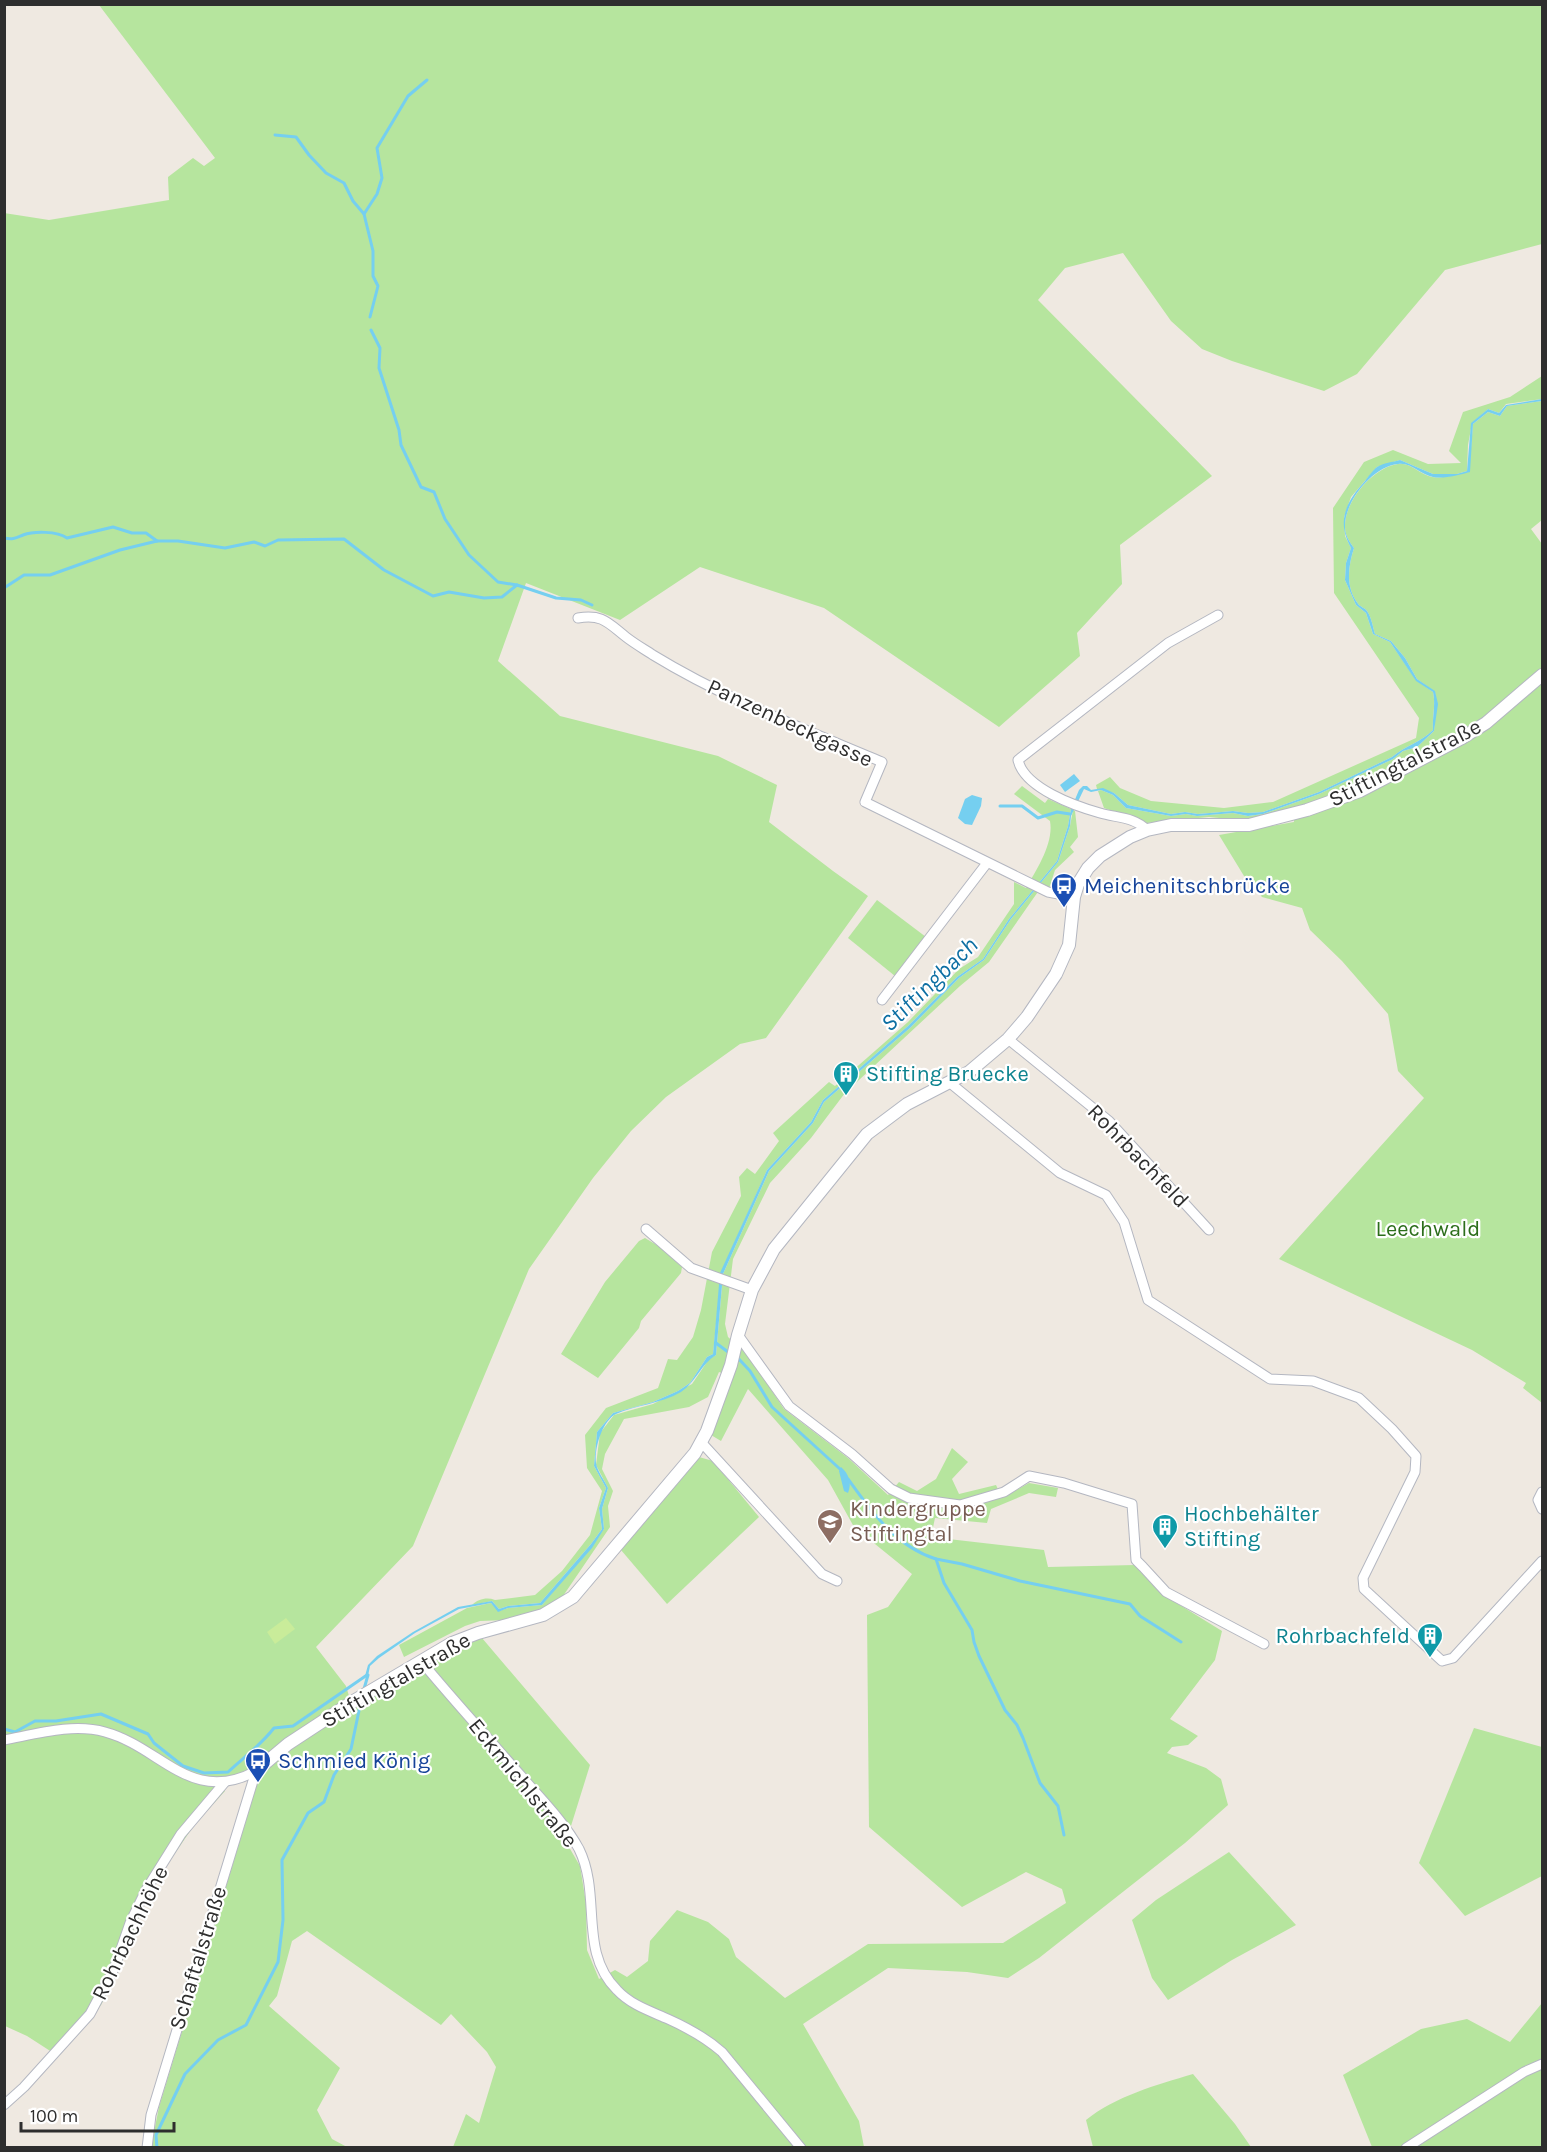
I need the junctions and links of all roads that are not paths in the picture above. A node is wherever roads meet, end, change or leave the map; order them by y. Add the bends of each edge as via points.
1 (1218, 615) dead end
2 (578, 618) dead end
3 (1542, 675) edge
4 (1148, 830) junction
5 (987, 863) junction
6 (1074, 897) junction
7 (882, 1000) dead end
8 (1008, 1039) junction
9 (949, 1082) junction
10 (646, 1229) dead end
11 (1209, 1230) dead end
12 (752, 1290) junction
13 (738, 1335) junction
14 (701, 1442) junction
15 (1542, 1492) edge
16 (1542, 1509) edge
17 (1542, 1561) edge
18 (837, 1581) dead end
19 (1264, 1644) dead end
20 (421, 1662) junction
21 (4, 1740) edge
22 (256, 1771) junction
23 (225, 1782) junction
24 (1542, 2064) edge
25 (4, 2105) edge
26 (147, 2148) edge
27 (801, 2148) edge
28 (1406, 2148) edge

1 - 4 street via 1168,643 1018,760 1020,771 1066,801 1138,821
2 - 5 street, Panzenbeckgasse via 594,616 609,623 627,638 712,688 882,762 865,802
3 - 4 street, Stiftingtalstraße via 1486,723 1462,738 1328,803 1249,825 1171,825
4 - 6 street, Stiftingtalstraße via 1100,856 1083,875
5 - 6 street, Panzenbeckgasse via 1048,892
5 - 7 street
6 - 8 street, Stiftingtalstraße via 1069,945 1059,968
8 - 9 street, Stiftingtalstraße via 985,1060
8 - 11 street, Rohrbachfeld via 1109,1121
9 - 12 street, Stiftingtalstraße via 907,1104 867,1134 785,1234
9 - 17 street via 1060,1173 1106,1195 1124,1222 1148,1300 1270,1379 1313,1381 1359,1398 1416,1456 1415,1472 1363,1578 1364,1589 1442,1660 1453,1658
10 - 12 street via 691,1268
12 - 13 street, Stiftingtalstraße
13 - 14 street, Stiftingtalstraße via 731,1365
13 - 19 street via 789,1406 891,1489 909,1498 960,1505 1004,1492 1029,1476 1132,1504 1136,1560 1166,1592
14 - 18 street via 822,1574
14 - 20 street, Stiftingtalstraße via 573,1597 543,1615 452,1643
15 - 16 street via 1538,1500
20 - 22 street, Stiftingtalstraße via 288,1744
20 - 27 street, Eckmichlstraße via 543,1801 578,1849 588,1872 594,1949 607,1978 629,2001 715,2045
21 - 23 street, Stiftingtalstraße via 66,1729 95,1730 119,1736 189,1777
22 - 23 street, Stiftingtalstraße
22 - 26 street, Schaftalstraße via 151,2115
23 - 25 street, Rohrbachhöhe via 181,1834 146,1890 114,1969 90,2014
24 - 28 street

